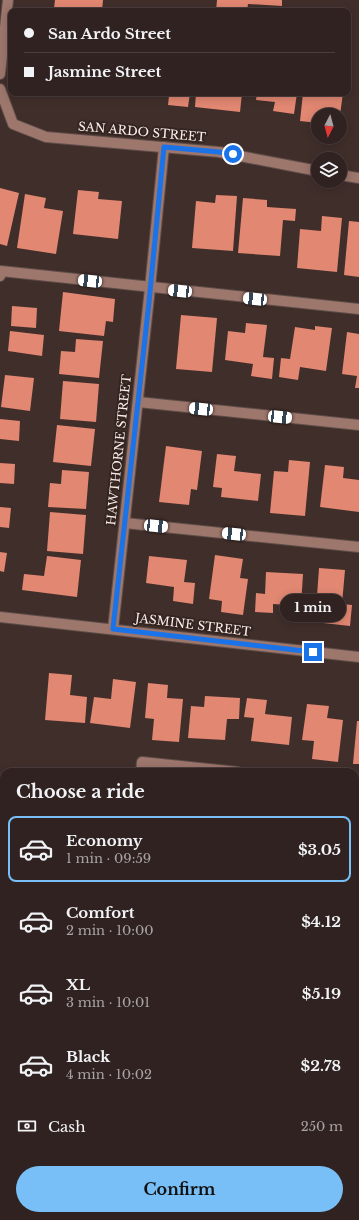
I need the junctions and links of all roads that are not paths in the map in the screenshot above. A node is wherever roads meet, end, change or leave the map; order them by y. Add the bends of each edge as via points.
1 (8, 0) edge
2 (0, 74) edge
3 (0, 90) edge
4 (164, 147) junction
5 (311, 170) edge
6 (347, 176) edge
7 (359, 178) edge
8 (0, 276) edge
9 (150, 288) junction
10 (359, 309) edge
11 (138, 402) junction
12 (359, 425) edge
13 (125, 523) junction
14 (359, 547) edge
15 (0, 617) edge
16 (113, 629) junction
17 (359, 657) edge
18 (141, 768) edge
19 (200, 768) edge

1 - 2 street
3 - 4 street, SAN ARDO STREET via 13,124 46,137
4 - 5 street, SAN ARDO STREET via 219,152
4 - 9 street, HAWTHORNE STREET
6 - 7 street
8 - 9 street via 0,271
9 - 10 street
9 - 11 street, HAWTHORNE STREET
11 - 12 street
11 - 13 street, HAWTHORNE STREET
13 - 14 street
13 - 16 street, HAWTHORNE STREET
15 - 16 street, JASMINE STREET
16 - 17 street, JASMINE STREET
18 - 19 street via 142,762

